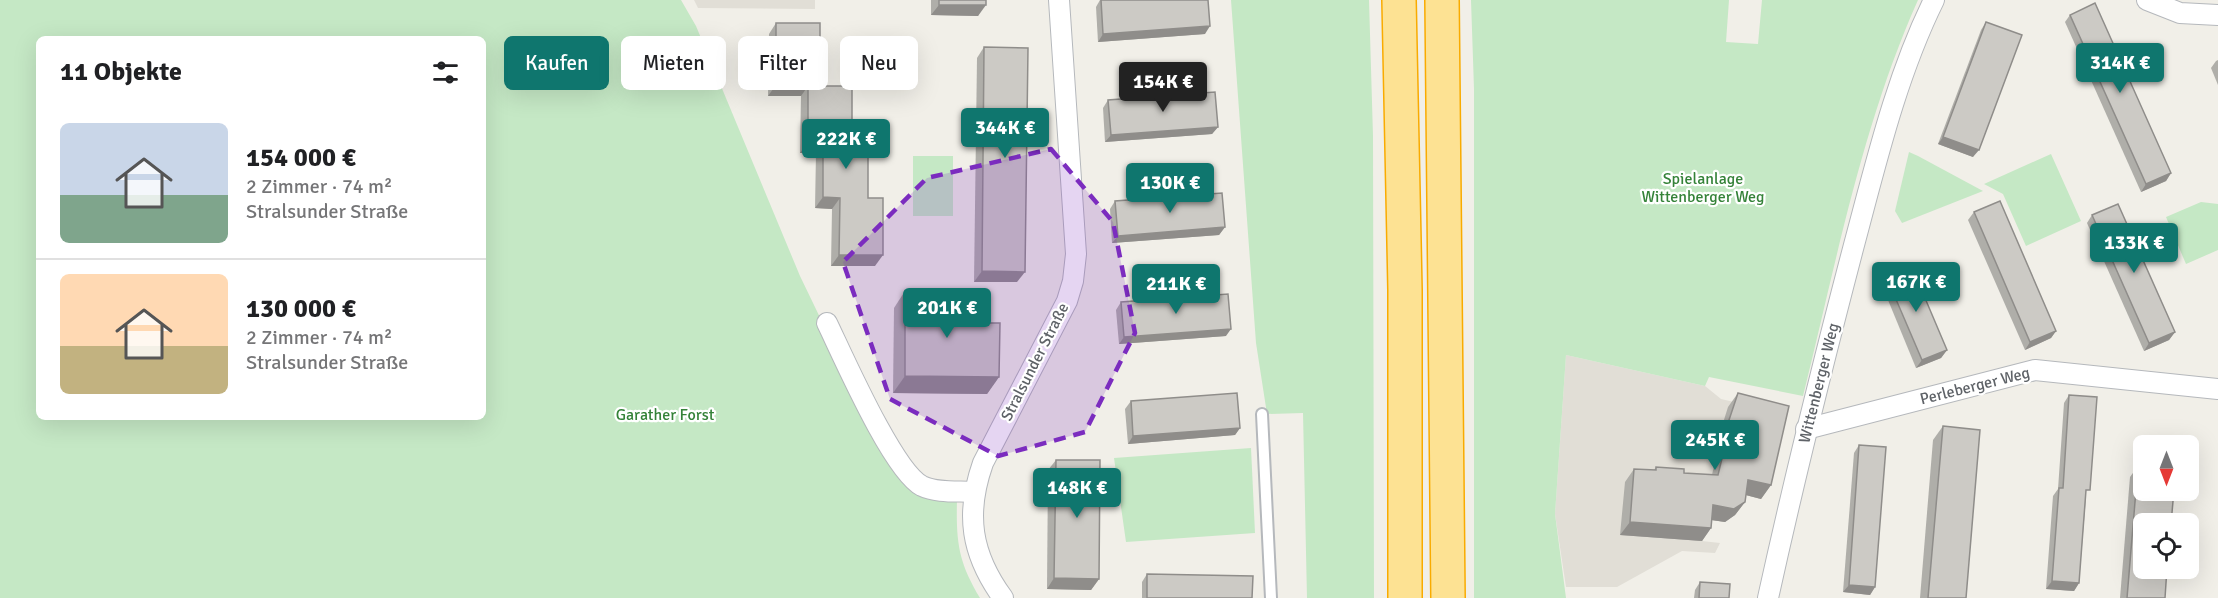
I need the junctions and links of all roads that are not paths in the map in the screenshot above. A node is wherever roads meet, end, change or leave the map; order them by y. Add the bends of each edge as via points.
1 (1059, 0) edge
2 (1399, 0) edge
3 (1442, 0) edge
4 (1934, 0) edge
5 (2147, 0) edge
6 (2218, 15) edge
7 (827, 323) dead end
8 (2218, 389) edge
9 (1262, 414) dead end
10 (1806, 429) junction
11 (973, 492) junction
12 (1003, 598) edge
13 (1271, 598) edge
14 (1405, 598) edge
15 (1448, 598) edge
16 (1768, 598) edge

1 - 11 street, Stralsunder Straße via 1076,254 1073,281
2 - 14 highway via 1405,290
3 - 15 highway
4 - 10 street, Wittenberger Weg via 1917,35 1884,136
5 - 6 street via 2180,13
7 - 11 street via 873,418 910,476 933,489
8 - 10 street, Perleberger Weg via 2035,370
9 - 13 lane
10 - 16 street, Wittenberger Weg
11 - 12 street via 978,552

